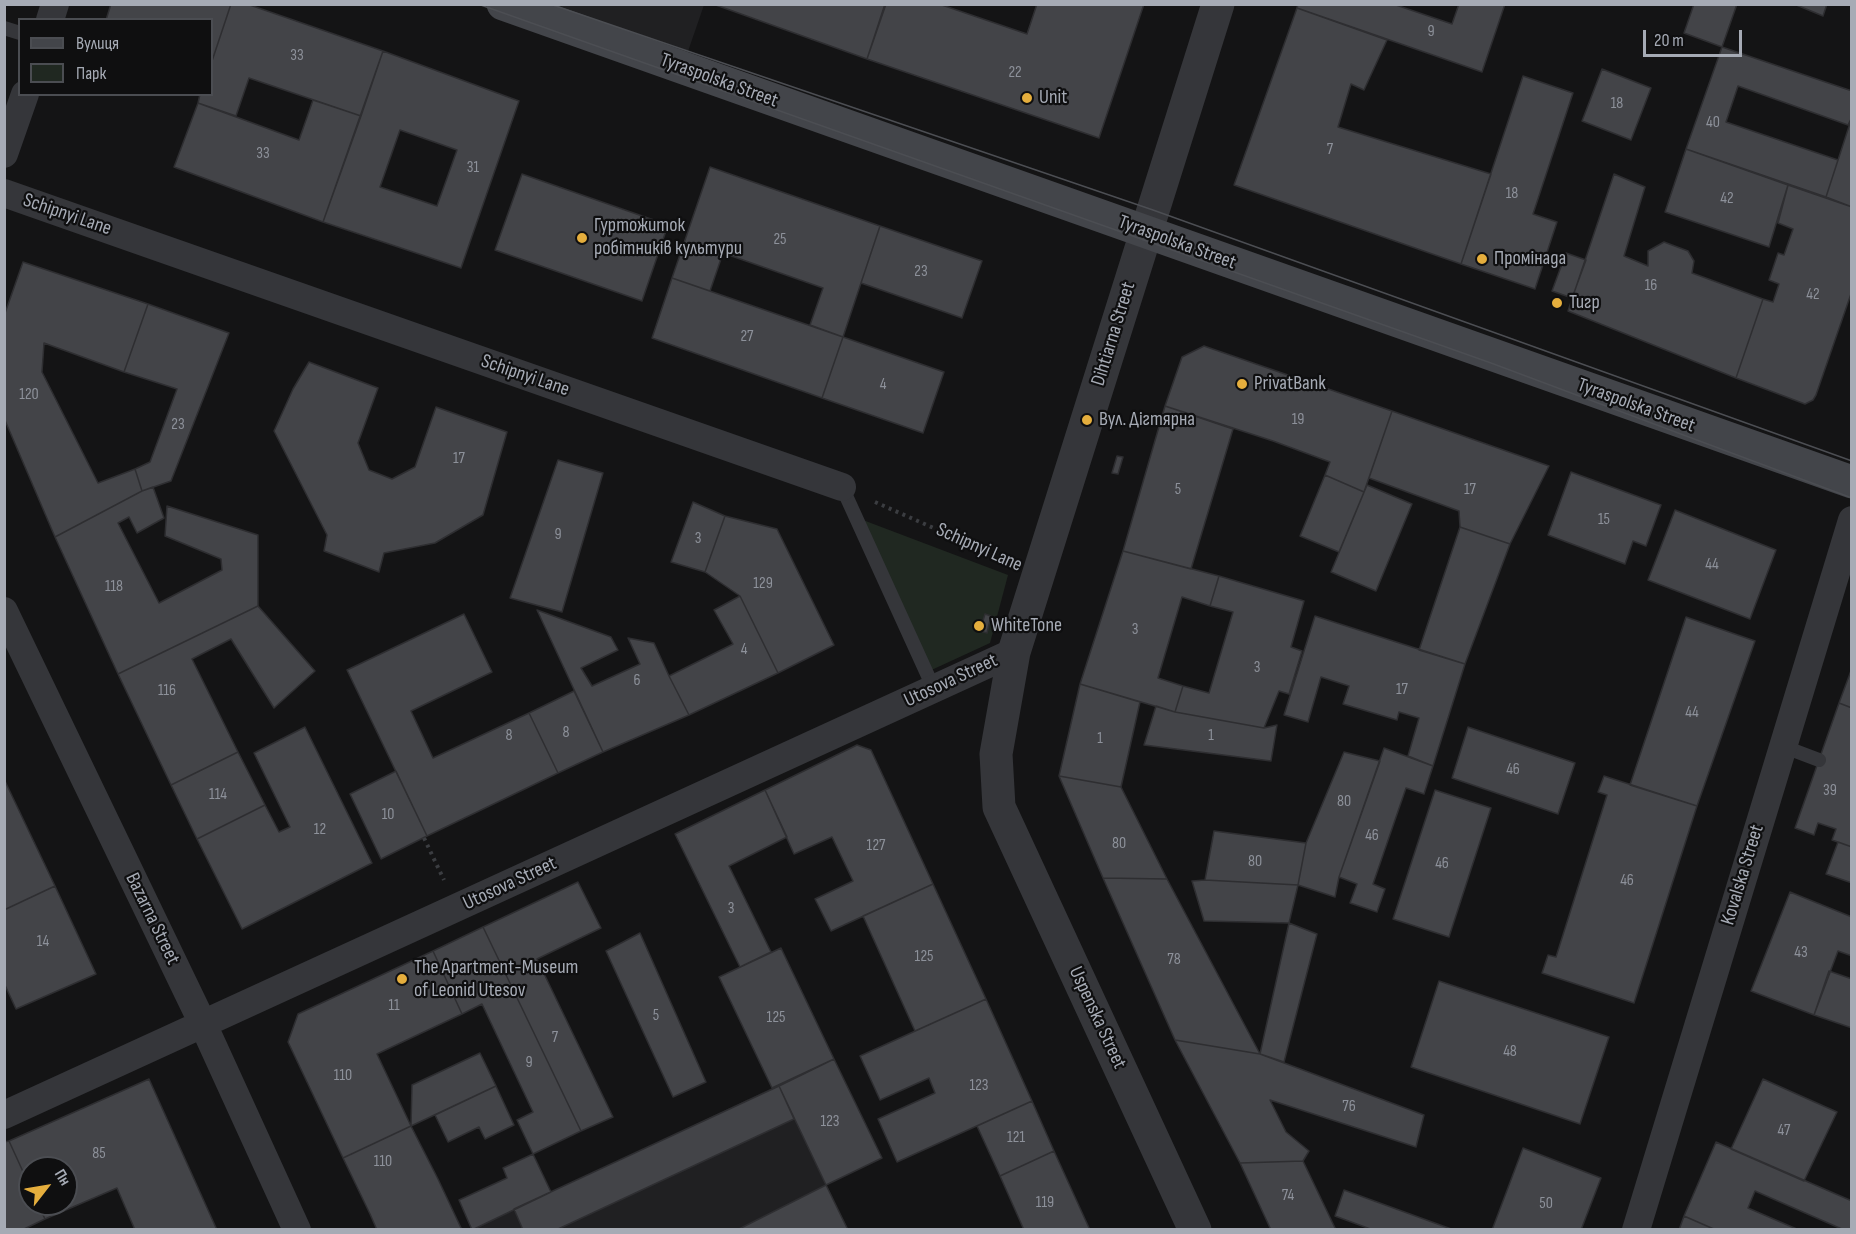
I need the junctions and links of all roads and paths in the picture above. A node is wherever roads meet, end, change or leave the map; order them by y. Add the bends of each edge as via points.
1 (503, 4) edge
2 (1218, 4) edge
3 (24, 96) edge
4 (4, 154) edge
5 (4, 193) edge
6 (1146, 232) junction
7 (1851, 482) edge
8 (842, 487) junction
9 (1851, 520) edge
10 (1040, 575) junction
11 (4, 611) edge
12 (1014, 652) junction
13 (934, 689) junction
14 (1782, 746) junction
15 (1819, 760) dead end
16 (999, 807) joint
17 (424, 838) dead end
18 (458, 908) junction
19 (203, 1024) junction
20 (4, 1115) edge
21 (297, 1230) edge
22 (1195, 1230) edge
23 (1636, 1230) edge

1 - 6 main road, Tyraspolska Street
2 - 6 street, Dihtiarna Street
3 - 4 street
5 - 8 street, Schipnyi Lane
6 - 7 main road, Tyraspolska Street
6 - 10 street, Dihtiarna Street
8 - 10 path, Schipnyi Lane
8 - 13 lane
9 - 14 street, Kovalska Street
10 - 12 street, Dihtiarna Street
11 - 19 street, Bazarna Street
12 - 13 street, Utosova Street
12 - 16 street, Dihtiarna Street via 996,754
13 - 18 street, Utosova Street
14 - 15 lane
14 - 23 street, Kovalska Street
16 - 22 street, Uspenska Street
17 - 18 path
18 - 19 street, Utosova Street
19 - 20 street, Utosova Street
19 - 21 street, Bazarna Street

